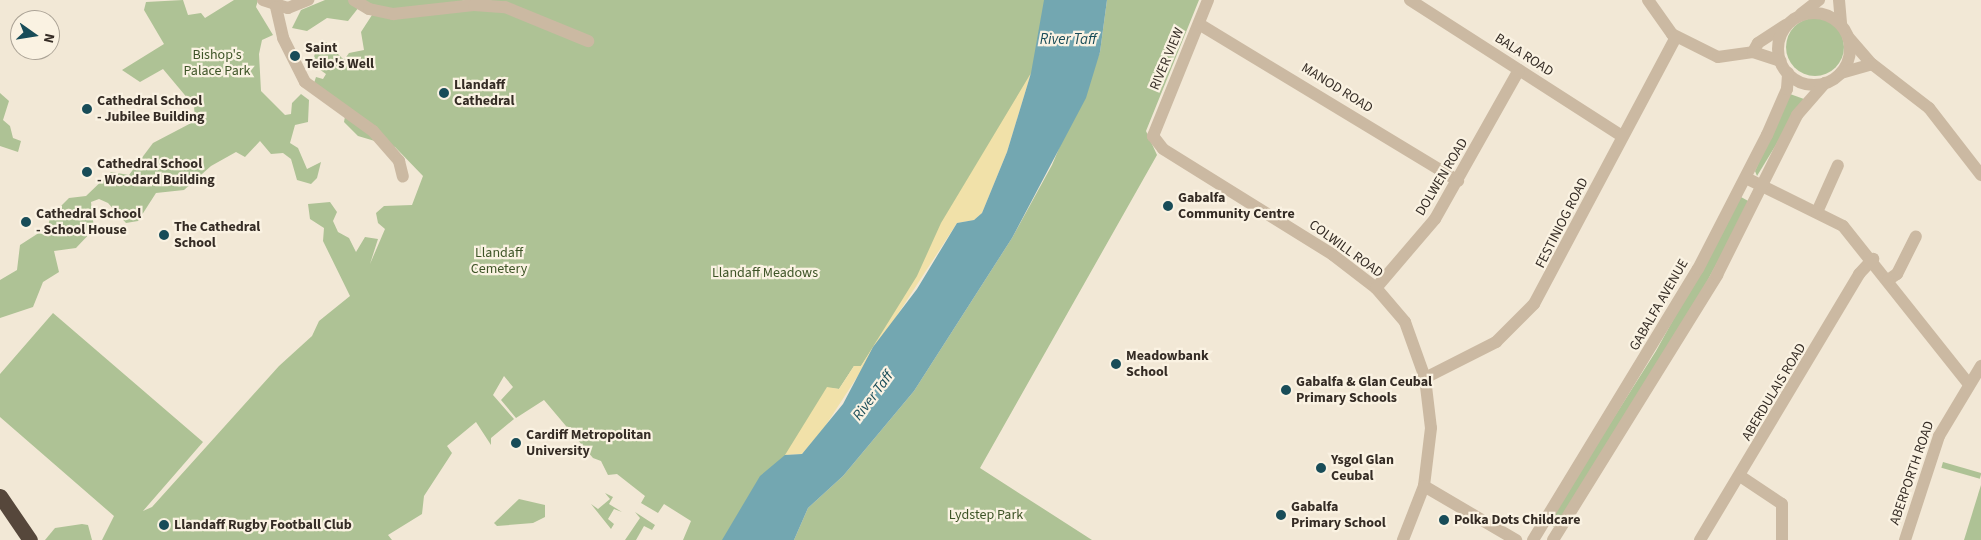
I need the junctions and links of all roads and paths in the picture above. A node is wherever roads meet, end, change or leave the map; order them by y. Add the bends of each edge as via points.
1 (263, 0) edge
2 (308, 0) edge
3 (354, 0) edge
4 (1208, 0) edge
5 (1410, 0) edge
6 (1648, 0) edge
7 (1819, 0) edge
8 (1839, 0) edge
9 (276, 7) junction
10 (1794, 20) junction
11 (1199, 24) junction
12 (1841, 24) junction
13 (1676, 37) junction
14 (1849, 38) junction
15 (588, 41) dead end
16 (1753, 52) junction
17 (1780, 61) junction
18 (1872, 64) junction
19 (1519, 70) junction
20 (1788, 73) junction
21 (1841, 73) junction
22 (1826, 83) junction
23 (1153, 130) joint
24 (1622, 136) junction
25 (1838, 165) dead end
26 (1981, 175) edge
27 (403, 177) dead end
28 (1746, 178) junction
29 (1458, 181) junction
30 (1763, 187) junction
31 (1817, 212) junction
32 (1916, 236) dead end
33 (1873, 260) junction
34 (1888, 280) junction
35 (1376, 288) junction
36 (1981, 366) edge
37 (1425, 378) junction
38 (1968, 383) junction
39 (1740, 476) junction
40 (1424, 486) junction
41 (0, 496) edge
42 (30, 540) edge
43 (1403, 540) edge
44 (1516, 540) edge
45 (1533, 540) edge
46 (1553, 540) edge
47 (1700, 540) edge
48 (1782, 540) edge
49 (1905, 540) edge

1 - 9 street
2 - 9 street
3 - 15 street via 369,9 393,14 465,5 505,7
4 - 11 street, RIVER VIEW
5 - 19 street, BALA ROAD
6 - 13 street
7 - 10 street
8 - 12 street
9 - 27 street via 283,38 305,82 373,131 396,156
10 - 12 street via 1822,13
10 - 16 street via 1758,43
10 - 17 street via 1779,41
11 - 23 street, RIVER VIEW
11 - 29 street, MANOD ROAD
12 - 14 street
13 - 16 street via 1718,57
13 - 24 street, FESTINIOG ROAD
14 - 18 street
14 - 21 street via 1848,62
16 - 17 street
17 - 20 street
18 - 21 street
18 - 26 street via 1929,108
19 - 24 street, BALA ROAD
19 - 29 street, DOLWEN ROAD
20 - 22 street via 1805,84
20 - 28 street, GABALFA AVENUE via 1787,89
21 - 22 street
22 - 30 street via 1797,115
23 - 35 street, COLWILL ROAD via 1163,149 1333,255
24 - 37 street, FESTINIOG ROAD via 1570,241 1524,316 1476,355
25 - 31 street
28 - 30 street
28 - 45 street, GABALFA AVENUE via 1663,330
29 - 35 street, DOLWEN ROAD via 1417,244
30 - 31 street
30 - 46 street via 1693,315
31 - 33 street via 1843,226
32 - 34 street via 1897,274
33 - 34 street
33 - 39 street, ABERDULAIS ROAD via 1859,274
34 - 38 street
35 - 37 street, COLWILL ROAD via 1405,322
36 - 38 street, ABERPORTH ROAD
37 - 40 street, COLWILL ROAD via 1431,428
38 - 49 street, ABERPORTH ROAD via 1939,436
39 - 47 street, ABERDULAIS ROAD
39 - 48 street via 1782,504
40 - 43 street, COLWILL ROAD
40 - 44 street
41 - 42 highway

